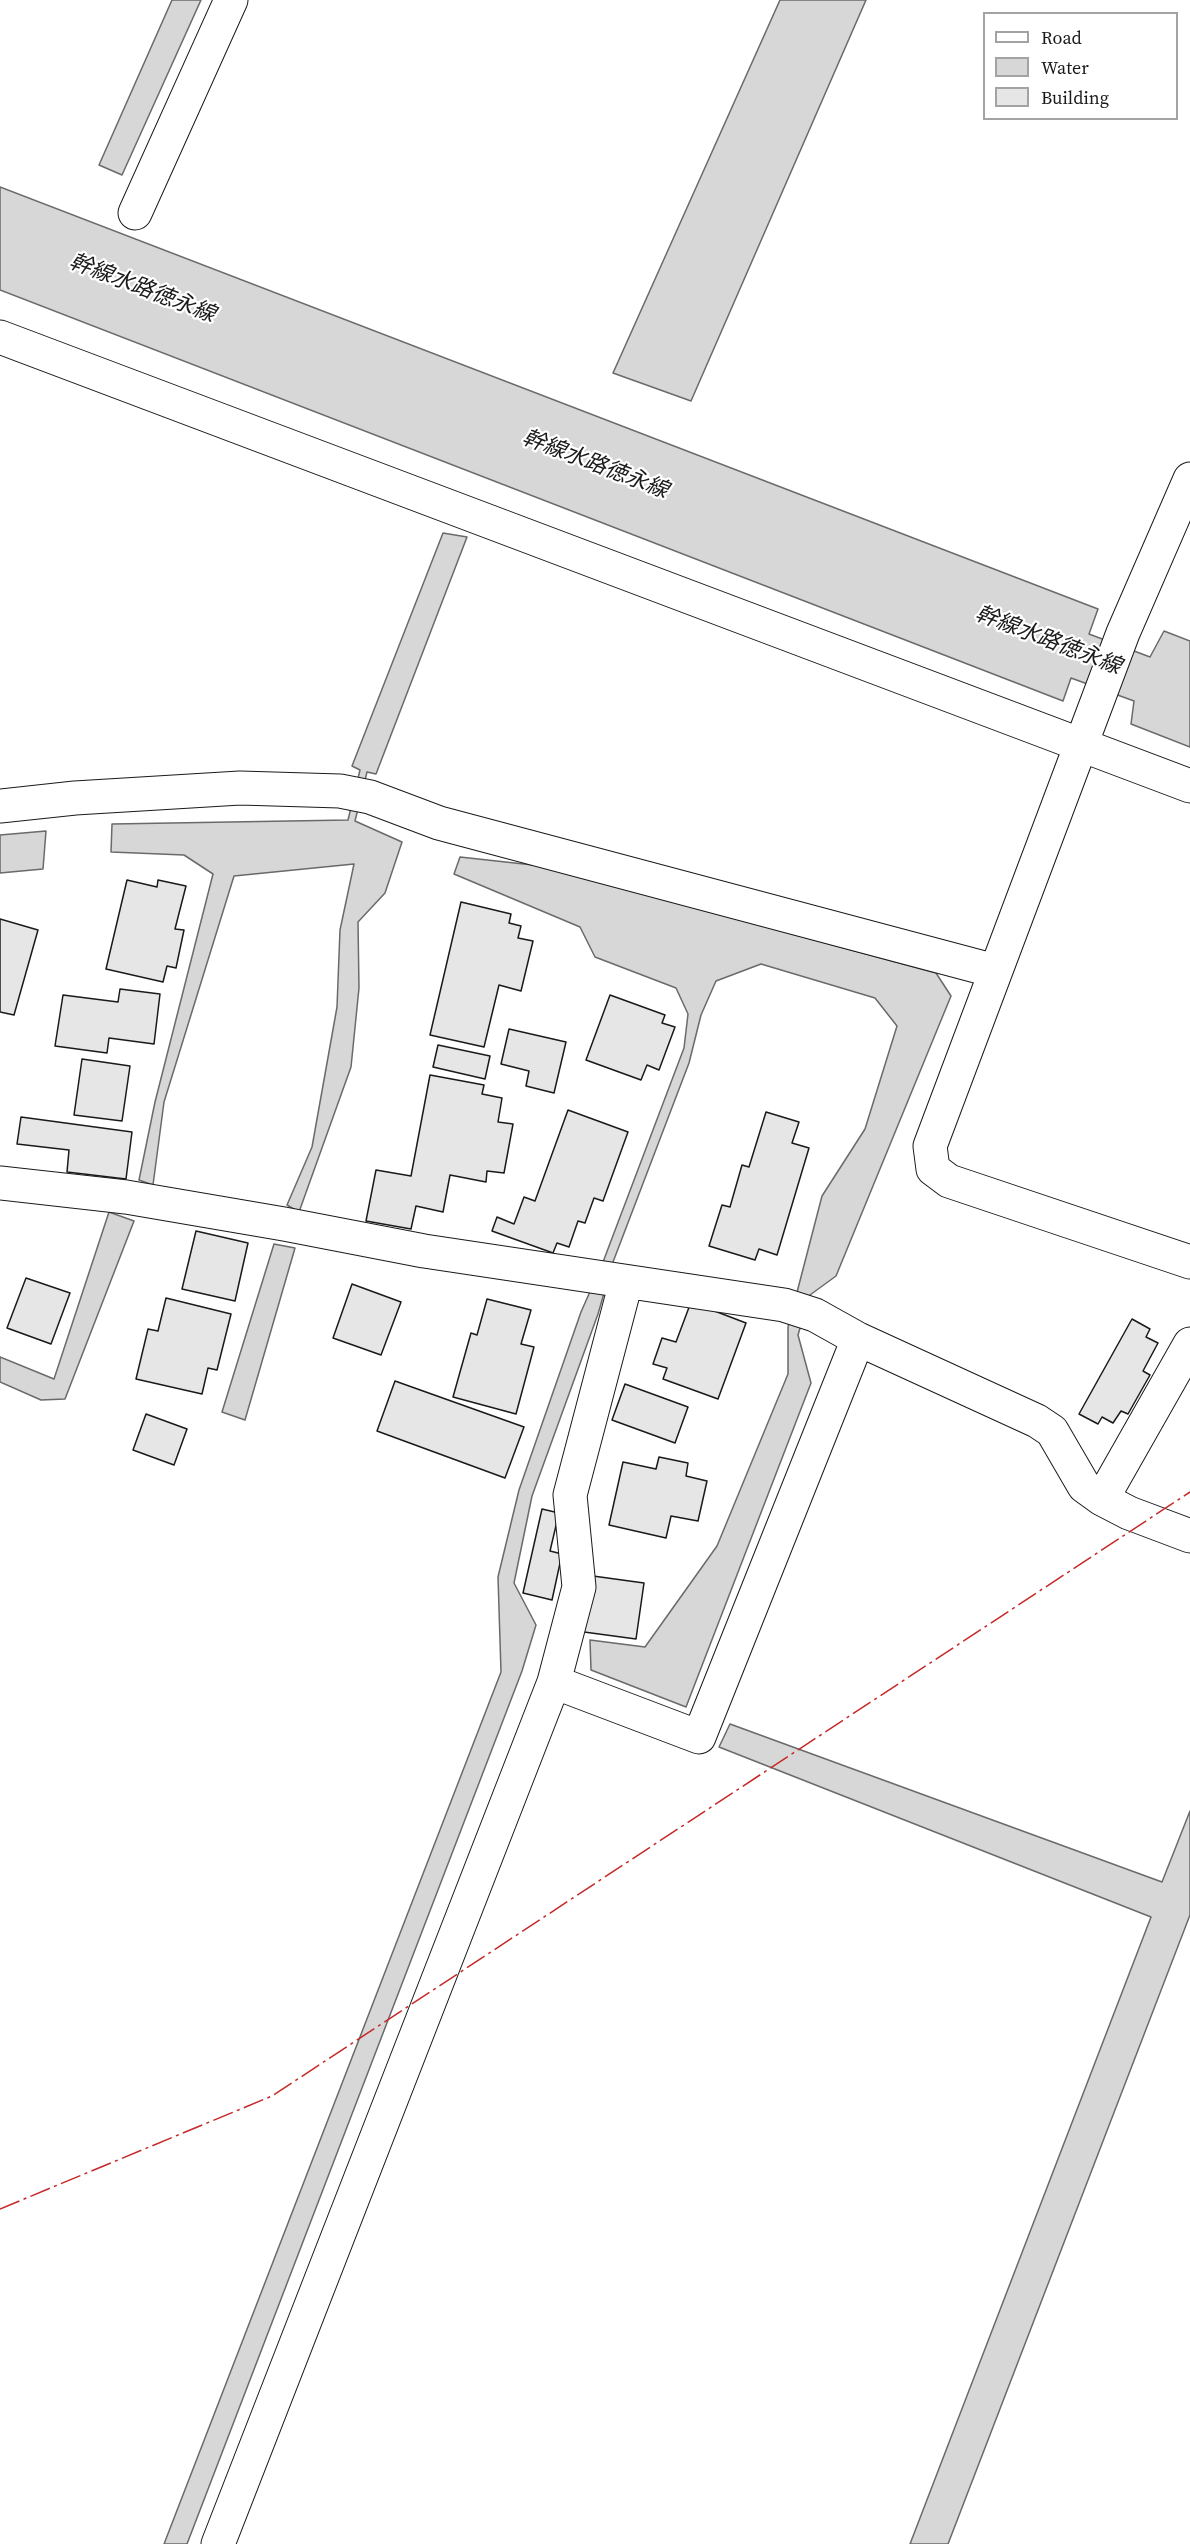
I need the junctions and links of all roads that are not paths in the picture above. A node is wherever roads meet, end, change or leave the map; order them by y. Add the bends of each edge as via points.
1 (231, 0) edge
2 (135, 213) dead end
3 (0, 337) edge
4 (1190, 479) edge
5 (1080, 744) junction
6 (1190, 786) edge
7 (0, 806) edge
8 (995, 971) junction
9 (0, 1183) edge
10 (1190, 1262) edge
11 (627, 1282) junction
12 (858, 1339) junction
13 (1190, 1344) edge
14 (1102, 1499) junction
15 (1190, 1536) edge
16 (554, 1682) junction
17 (218, 2544) edge

1 - 2 street
3 - 5 street
4 - 5 street
5 - 6 street
5 - 8 street
7 - 8 street via 240,788 355,794 439,824
8 - 10 street via 930,1146 933,1169 949,1181
9 - 11 street via 126,1197 424,1251
11 - 12 street via 783,1305 815,1315
11 - 16 street via 570,1495 579,1587
12 - 14 street via 1037,1421 1052,1431 1084,1486
12 - 16 street via 699,1737
13 - 14 street
14 - 15 street
16 - 17 street

